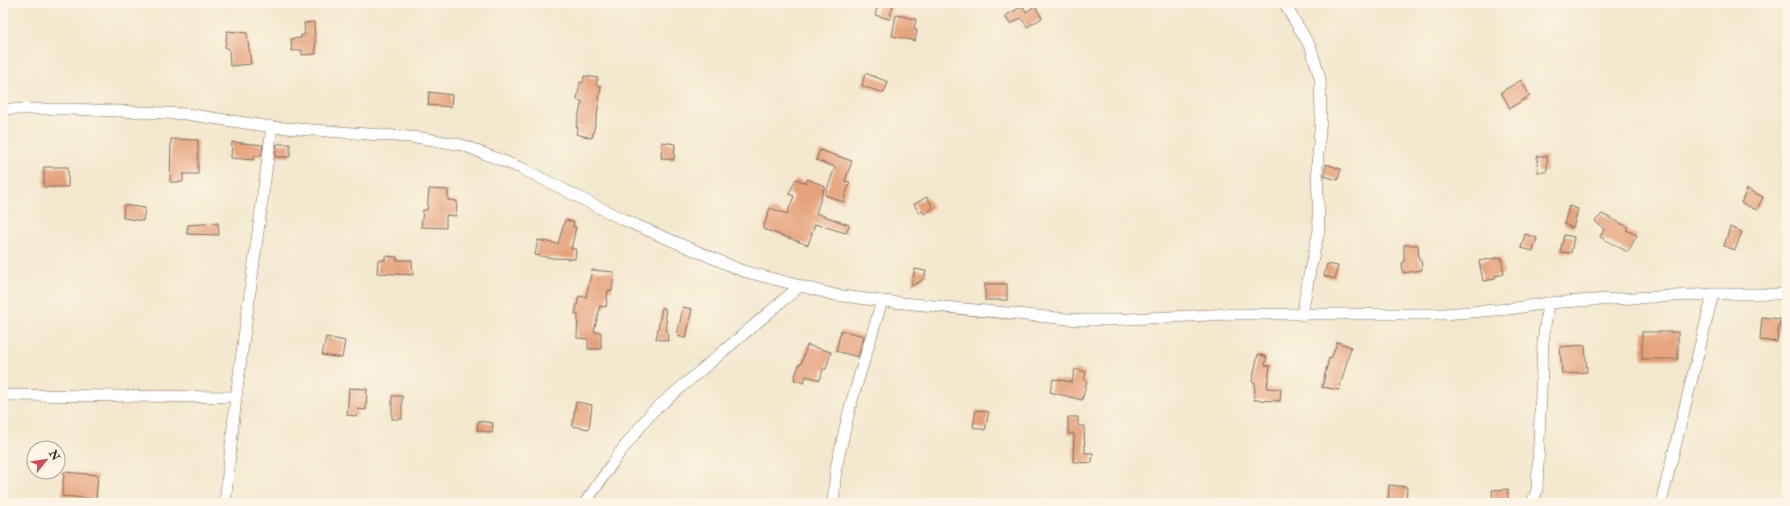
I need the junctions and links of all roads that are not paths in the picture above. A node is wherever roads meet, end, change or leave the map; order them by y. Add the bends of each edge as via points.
1 (1284, 3) edge
2 (3, 109) edge
3 (272, 127) junction
4 (800, 286) junction
5 (1713, 294) junction
6 (1787, 294) edge
7 (882, 301) junction
8 (1548, 303) junction
9 (1302, 315) junction
10 (3, 395) edge
11 (236, 398) junction
12 (225, 503) edge
13 (585, 503) edge
14 (833, 503) edge
15 (1532, 503) edge
16 (1661, 503) edge

1 - 9 street via 1311,48 1320,78 1317,168 1319,230
2 - 3 street via 186,114
3 - 4 street via 422,138 462,145 521,168 624,220 743,271
3 - 11 street
4 - 7 street via 835,295
4 - 13 street via 652,412
5 - 6 street
5 - 8 street
5 - 16 street
7 - 9 street via 1079,320 1230,314
7 - 14 street via 850,407 836,468
8 - 9 street via 1444,314
8 - 15 street via 1543,342 1537,490
10 - 11 street
11 - 12 street

